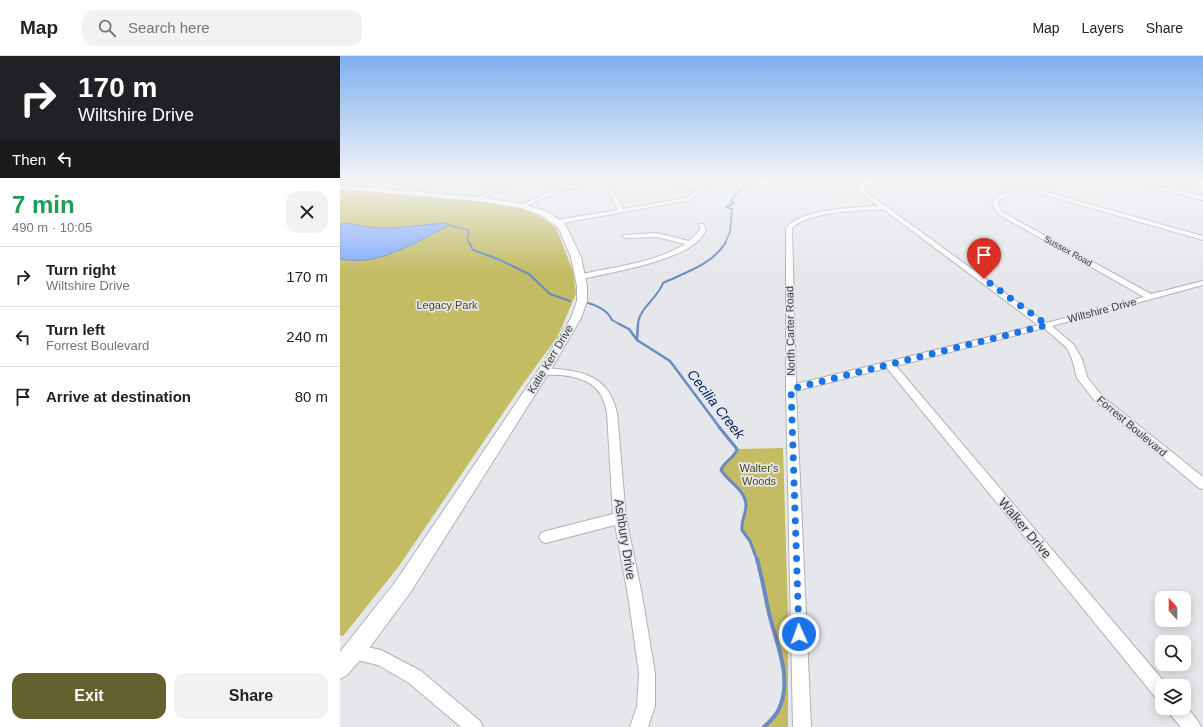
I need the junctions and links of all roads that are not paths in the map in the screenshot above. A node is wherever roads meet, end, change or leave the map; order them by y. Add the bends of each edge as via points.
1 (535, 210) edge
2 (619, 210) edge
3 (855, 210) edge
4 (889, 210) edge
5 (999, 210) edge
6 (1104, 210) edge
7 (557, 222) junction
8 (701, 225) dead end
9 (624, 236) dead end
10 (1203, 238) edge
11 (690, 243) junction
12 (581, 277) junction
13 (1203, 283) edge
14 (1150, 297) junction
15 (1047, 325) junction
16 (889, 364) junction
17 (544, 371) junction
18 (791, 389) junction
19 (1203, 484) edge
20 (620, 518) junction
21 (546, 537) dead end
22 (354, 652) junction
23 (340, 668) edge
24 (1155, 684) edge
25 (1182, 715) edge
26 (474, 727) edge
27 (639, 727) edge
28 (802, 727) edge
29 (1192, 727) edge

1 - 7 street, Katie Kerr Drive
2 - 7 street
3 - 18 street, North Carter Road via 813,215 791,224 789,228
4 - 15 street, Forrest Boulevard
5 - 14 street, Sussex Road
6 - 10 street
7 - 12 street, Katie Kerr Drive via 562,226 576,257
8 - 11 street via 701,236
9 - 11 street via 657,235
11 - 12 street via 666,256
12 - 17 street, Katie Kerr Drive via 582,301 576,318
13 - 14 street, Wiltshire Drive
14 - 15 street, Wiltshire Drive
15 - 16 street, Wiltshire Drive
15 - 19 street, Forrest Boulevard via 1071,347 1082,378 1098,398
16 - 18 street, Wiltshire Drive
16 - 24 street, Walker Drive
17 - 20 street, Ashbury Drive via 583,376 597,384 608,397 612,412
17 - 22 street, Katie Kerr Drive via 403,587
18 - 28 street, North Carter Road
20 - 21 street
20 - 27 street, Ashbury Drive via 647,673 646,706
22 - 23 street, Katie Kerr Drive
22 - 26 street via 381,658 415,676
25 - 29 street

